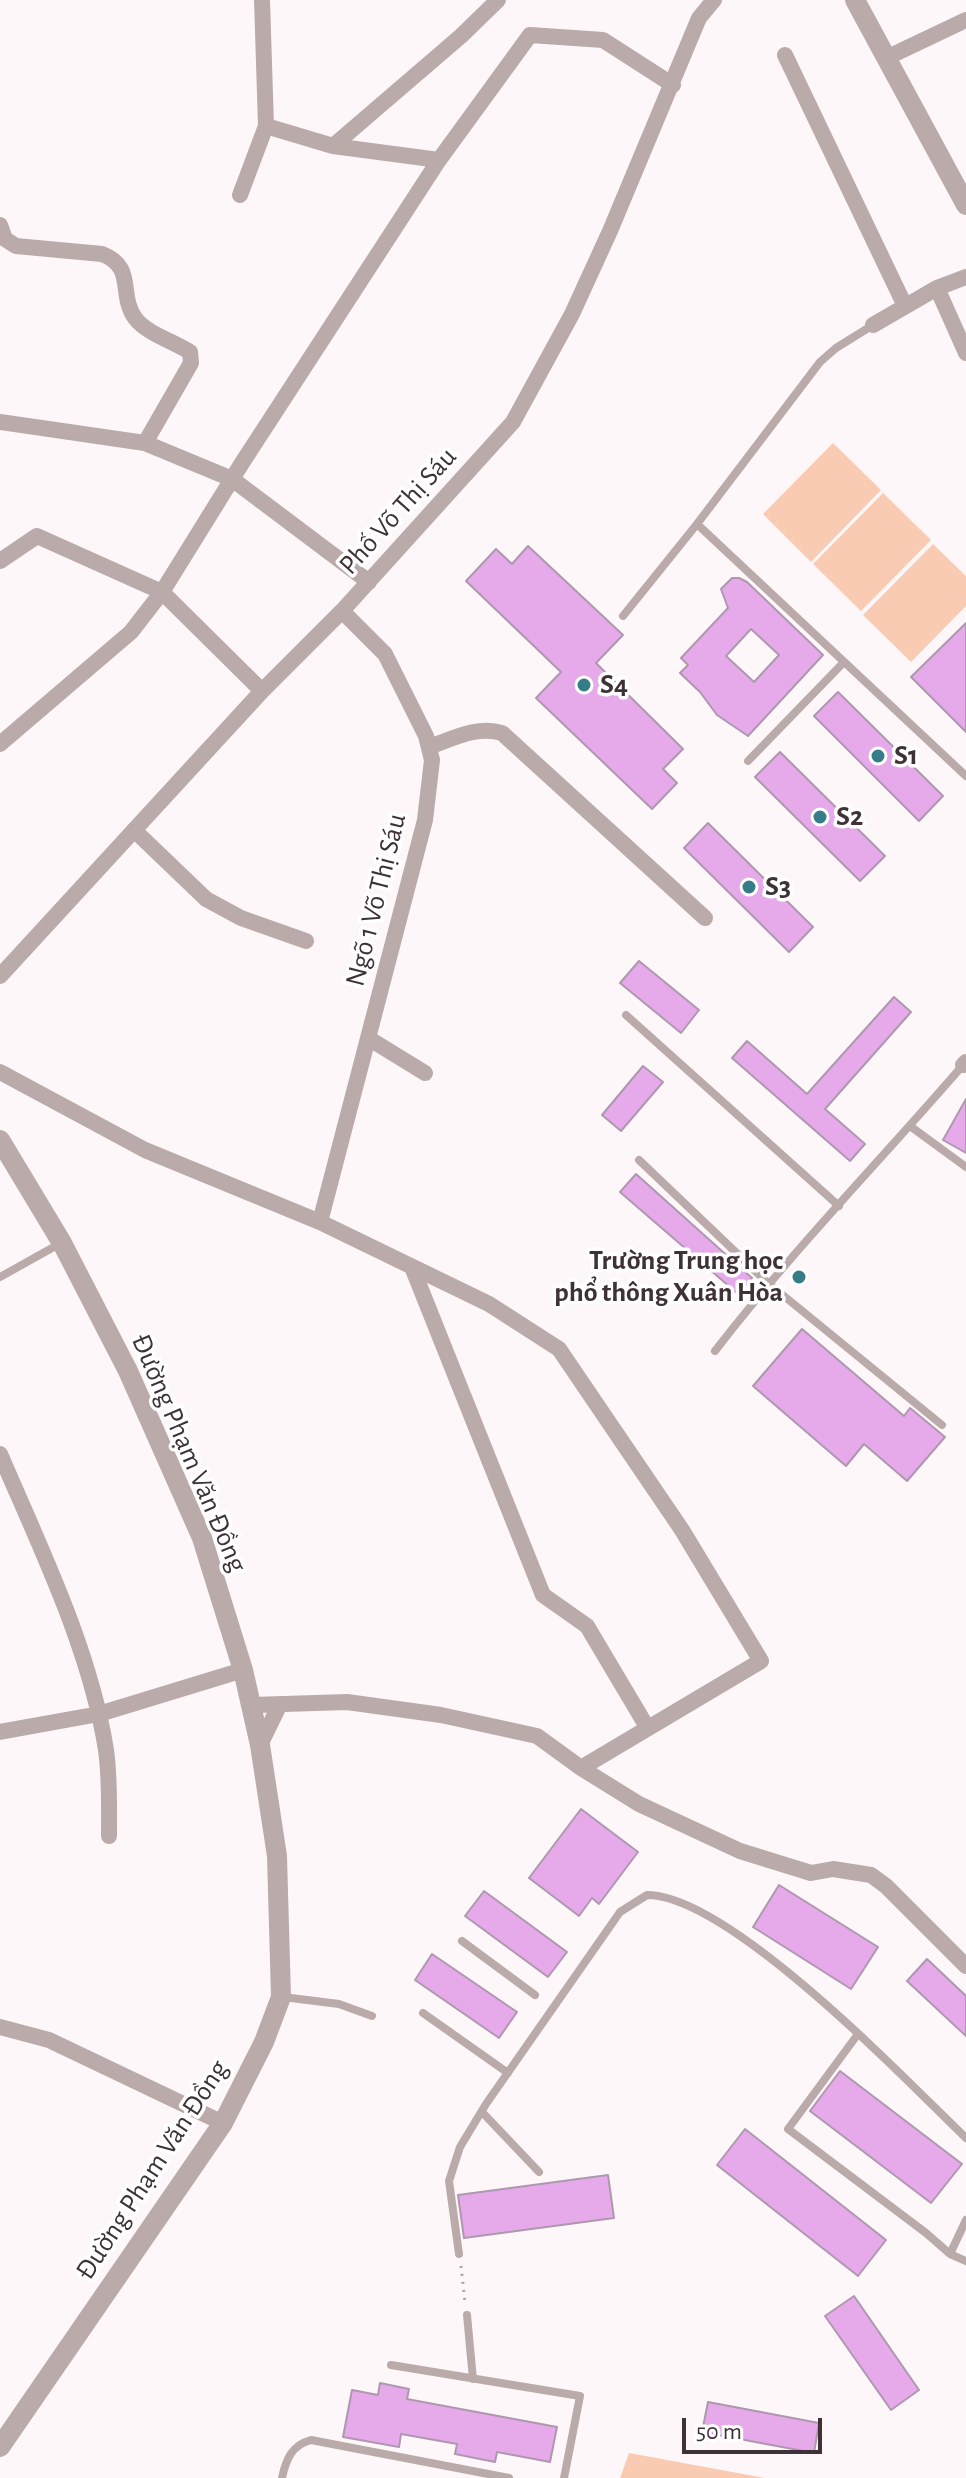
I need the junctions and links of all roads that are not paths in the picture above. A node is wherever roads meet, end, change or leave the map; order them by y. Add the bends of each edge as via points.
1 (262, 0) edge
2 (498, 0) edge
3 (714, 0) edge
4 (855, 0) edge
5 (966, 20) edge
6 (785, 55) dead end
7 (886, 58) junction
8 (673, 85) junction
9 (266, 126) junction
10 (333, 146) junction
11 (439, 160) junction
12 (240, 195) dead end
13 (966, 205) edge
14 (0, 225) edge
15 (966, 277) edge
16 (937, 288) junction
17 (905, 306) junction
18 (873, 325) joint
19 (966, 353) edge
20 (0, 422) edge
21 (145, 443) junction
22 (232, 479) junction
23 (697, 524) junction
24 (0, 561) edge
25 (369, 582) junction
26 (162, 592) junction
27 (342, 611) junction
28 (623, 616) dead end
29 (844, 662) junction
30 (262, 691) junction
31 (0, 744) edge
32 (429, 747) junction
33 (748, 761) dead end
34 (966, 776) edge
35 (134, 830) junction
36 (705, 918) dead end
37 (306, 941) dead end
38 (0, 976) edge
39 (626, 1015) dead end
40 (368, 1038) junction
41 (964, 1064) edge
42 (0, 1072) edge
43 (425, 1073) dead end
44 (910, 1126) junction
45 (0, 1140) edge
46 (639, 1160) dead end
47 (966, 1167) edge
48 (839, 1206) junction
49 (320, 1222) junction
50 (62, 1243) junction
51 (412, 1267) junction
52 (0, 1277) edge
53 (768, 1283) junction
54 (715, 1351) dead end
55 (942, 1425) dead end
56 (0, 1454) edge
57 (243, 1670) junction
58 (280, 1704) junction
59 (252, 1705) junction
60 (99, 1714) junction
61 (647, 1727) junction
62 (0, 1732) edge
63 (260, 1745) junction
64 (581, 1768) junction
65 (109, 1836) dead end
66 (462, 1941) dead end
67 (966, 1966) edge
68 (535, 1995) dead end
69 (281, 1997) junction
70 (423, 2013) dead end
71 (372, 2016) dead end
72 (0, 2027) edge
73 (858, 2034) junction
74 (508, 2073) junction
75 (482, 2112) junction
76 (223, 2123) junction
77 (966, 2138) edge
78 (539, 2172) dead end
79 (966, 2220) edge
80 (459, 2254) road end
81 (950, 2254) junction
82 (966, 2261) edge
83 (467, 2315) road end
84 (391, 2365) dead end
85 (473, 2379) junction
86 (0, 2447) edge
87 (446, 2466) junction
88 (282, 2478) edge
89 (444, 2478) edge
90 (509, 2478) edge
91 (564, 2478) edge

1 - 9 street
2 - 10 street
3 - 8 street, Phố Võ Thị Sáu via 699,18
4 - 7 street
5 - 7 street
6 - 17 street
7 - 13 street
8 - 11 street via 603,40 530,35
8 - 25 street, Phố Võ Thị Sáu via 572,314 513,422
9 - 10 street
9 - 12 street
10 - 11 street
11 - 22 street
14 - 21 street via 5,239 16,246 110,257 123,269 134,316 190,352 191,363
15 - 16 street
16 - 17 street
16 - 19 street
17 - 18 street
18 - 23 lane via 820,362
20 - 21 street
21 - 22 street
22 - 25 street
22 - 26 street
23 - 28 lane
23 - 29 lane
24 - 26 street via 37,536
25 - 27 street, Phố Võ Thị Sáu
26 - 30 street
26 - 31 street via 131,632
27 - 30 street, Phố Võ Thị Sáu
27 - 32 street, Ngõ 1 Võ Thị Sáu via 385,654
29 - 33 lane
29 - 34 lane
30 - 35 street, Phố Võ Thị Sáu
32 - 36 street via 479,730 502,733
32 - 40 street, Ngõ 1 Võ Thị Sáu via 425,820
35 - 37 street via 206,899
35 - 38 street, Phố Võ Thị Sáu
39 - 48 lane
40 - 43 street
40 - 49 street, Ngõ 1 Võ Thị Sáu
41 - 44 lane
42 - 49 street via 145,1150
44 - 47 lane
44 - 48 lane
45 - 50 street, Đường Phạm Văn Đồng
46 - 53 lane
48 - 53 lane
49 - 51 street
50 - 52 lane
50 - 57 street, Đường Phạm Văn Đồng via 128,1371 202,1538
51 - 61 street via 543,1595 587,1626
51 - 61 street via 489,1304 559,1349 682,1530 761,1661
53 - 54 lane
53 - 55 lane
56 - 60 street via 45,1559
57 - 59 street, Đường Phạm Văn Đồng
57 - 60 street
58 - 59 street
58 - 63 street
58 - 64 street via 347,1702 441,1715 537,1736
59 - 63 street, Đường Phạm Văn Đồng
60 - 62 street
60 - 65 street
61 - 64 street
63 - 69 street, Đường Phạm Văn Đồng via 277,1856
64 - 67 street via 639,1804 740,1851 811,1873 833,1869 871,1875
66 - 68 lane
69 - 71 lane via 339,2004
69 - 76 street, Đường Phạm Văn Đồng
70 - 74 lane
72 - 76 street via 49,2040
73 - 74 lane via 743,1937 683,1902 647,1895 620,1912
73 - 77 lane
73 - 81 lane via 788,2129
74 - 75 lane
75 - 78 lane
75 - 80 lane via 460,2147 449,2181
76 - 86 street, Đường Phạm Văn Đồng
79 - 81 lane
81 - 82 lane
83 - 85 lane
84 - 85 lane
85 - 91 lane via 580,2396
87 - 88 lane via 311,2440 294,2449
87 - 89 lane
87 - 90 lane

